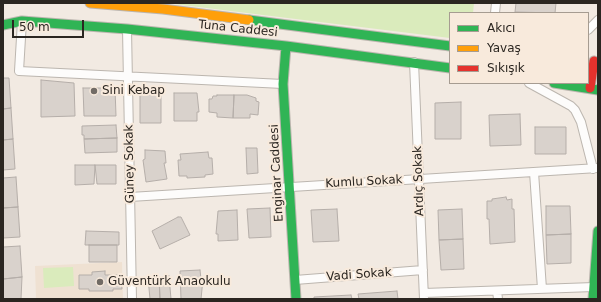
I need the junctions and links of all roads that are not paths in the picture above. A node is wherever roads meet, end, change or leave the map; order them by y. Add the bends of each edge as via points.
1 (90, 3) edge
2 (163, 6) edge
3 (3, 18) edge
4 (598, 20) edge
5 (22, 21) junction
6 (12, 23) junction
7 (3, 25) edge
8 (127, 29) junction
9 (589, 29) edge
10 (286, 46) junction
11 (449, 46) edge
12 (593, 60) edge
13 (414, 62) junction
14 (449, 68) edge
15 (129, 76) junction
16 (284, 84) junction
17 (531, 84) edge
18 (561, 84) edge
19 (594, 89) edge
20 (595, 168) edge
21 (534, 172) junction
22 (419, 179) junction
23 (290, 187) junction
24 (130, 197) junction
25 (598, 231) edge
26 (423, 270) junction
27 (295, 280) junction
28 (594, 287) junction
29 (542, 289) junction
30 (498, 295) edge
31 (424, 296) edge
32 (132, 299) edge
33 (296, 299) edge
34 (593, 299) edge

1 - 2 main road, Tuna Caddesi
2 - 11 main road, Tuna Caddesi
3 - 6 main road
4 - 9 street
5 - 6 main road, Tuna Caddesi
5 - 8 main road, Tuna Caddesi
5 - 15 street via 19,71
6 - 7 main road, Tuna Caddesi
8 - 10 main road, Tuna Caddesi
8 - 15 street, Güney Sokak
10 - 13 main road, Tuna Caddesi
10 - 16 main road, Enginar Caddesi
12 - 19 main road
13 - 14 main road, Tuna Caddesi
13 - 22 street, Ardıç Sokak
15 - 16 street
15 - 24 street, Güney Sokak
16 - 23 main road, Enginar Caddesi
17 - 20 street via 575,110
18 - 19 main road
20 - 21 street, Kumlu Sokak
21 - 22 street, Kumlu Sokak
21 - 29 street
22 - 23 street, Kumlu Sokak
22 - 26 street, Ardıç Sokak
23 - 24 street, Kumlu Sokak
23 - 27 main road, Enginar Caddesi
24 - 32 street, Güney Sokak
25 - 28 main road
26 - 27 street, Vadi Sokak
26 - 31 street, Ardıç Sokak
27 - 33 main road, Enginar Caddesi
28 - 29 street
28 - 34 main road
29 - 30 street
30 - 31 street

